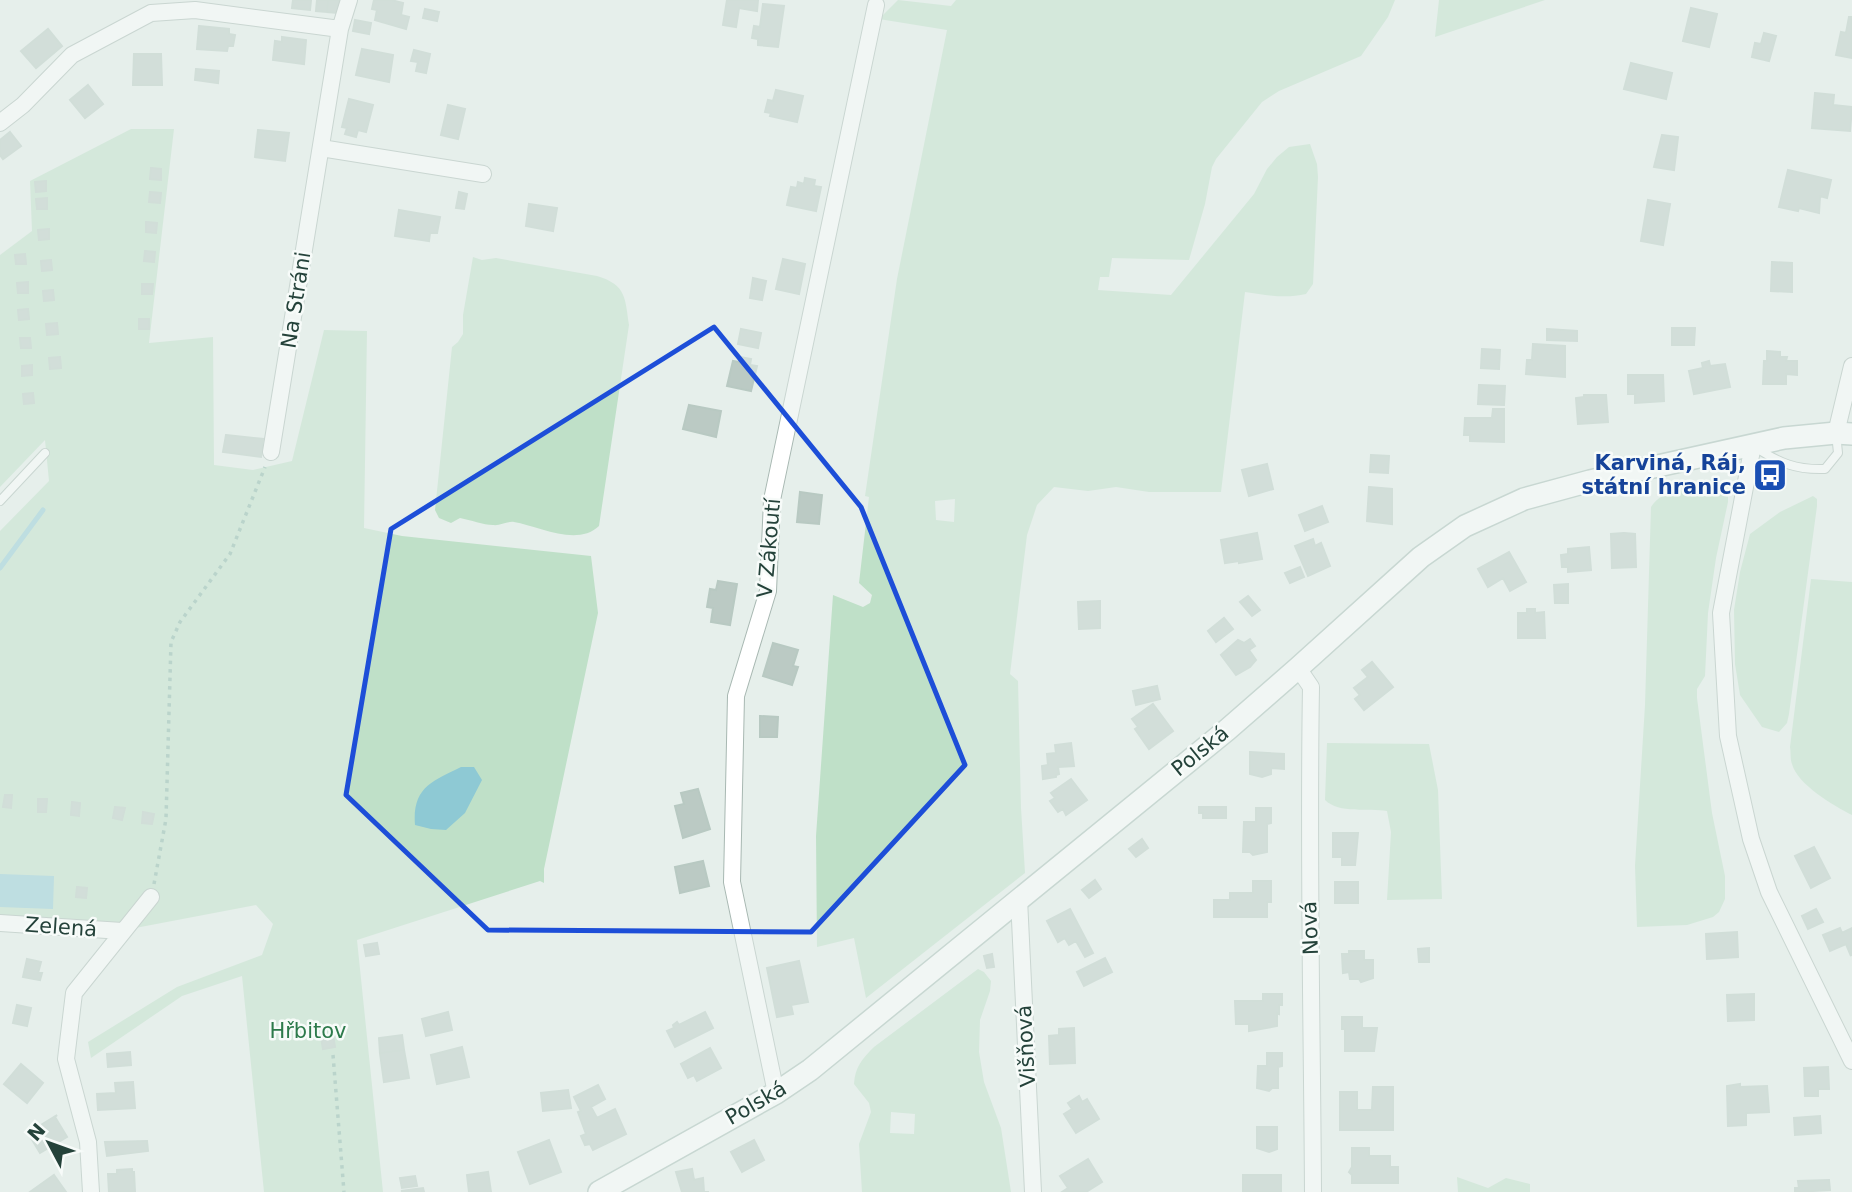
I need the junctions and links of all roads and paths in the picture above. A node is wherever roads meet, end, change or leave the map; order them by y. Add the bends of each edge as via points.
1 (349, 0) edge
2 (876, 5) dead end
3 (151, 7) edge
4 (340, 29) junction
5 (0, 123) edge
6 (321, 148) junction
7 (483, 174) dead end
8 (1852, 366) edge
9 (1844, 433) edge
10 (1753, 445) junction
11 (271, 452) joint
12 (45, 453) dead end
13 (0, 501) edge
14 (1298, 668) junction
15 (151, 897) joint
16 (1019, 900) junction
17 (0, 923) edge
18 (122, 931) junction
19 (333, 1055) dead end
20 (1852, 1061) edge
21 (776, 1093) junction
22 (91, 1192) edge
23 (344, 1192) edge
24 (599, 1192) edge
25 (1033, 1192) edge
26 (1313, 1192) edge

1 - 4 street, Na Stráni
2 - 21 street, V Zákoutí via 772,500 768,591 736,695 732,882
3 - 4 street
3 - 5 street via 72,55
4 - 6 street, Na Stráni
6 - 7 street
6 - 11 street, Na Stráni
8 - 9 street
9 - 10 street, Polská
9 - 10 lane via 1838,453 1825,469 1803,470 1773,459
10 - 14 street, Polská via 1524,499 1465,526 1421,557
10 - 20 street via 1721,613 1728,736 1751,838 1769,892
11 - 15 path via 230,554 180,622 171,642 166,820
12 - 13 lane
14 - 16 street, Polská
14 - 26 street, Nová via 1311,687 1308,930
15 - 18 street, Zelená
16 - 21 street, Polská
16 - 25 street, Višňová
17 - 18 street, Zelená
18 - 22 street, Zelená via 74,993 66,1053 88,1142
19 - 23 path
21 - 24 street, Polská

